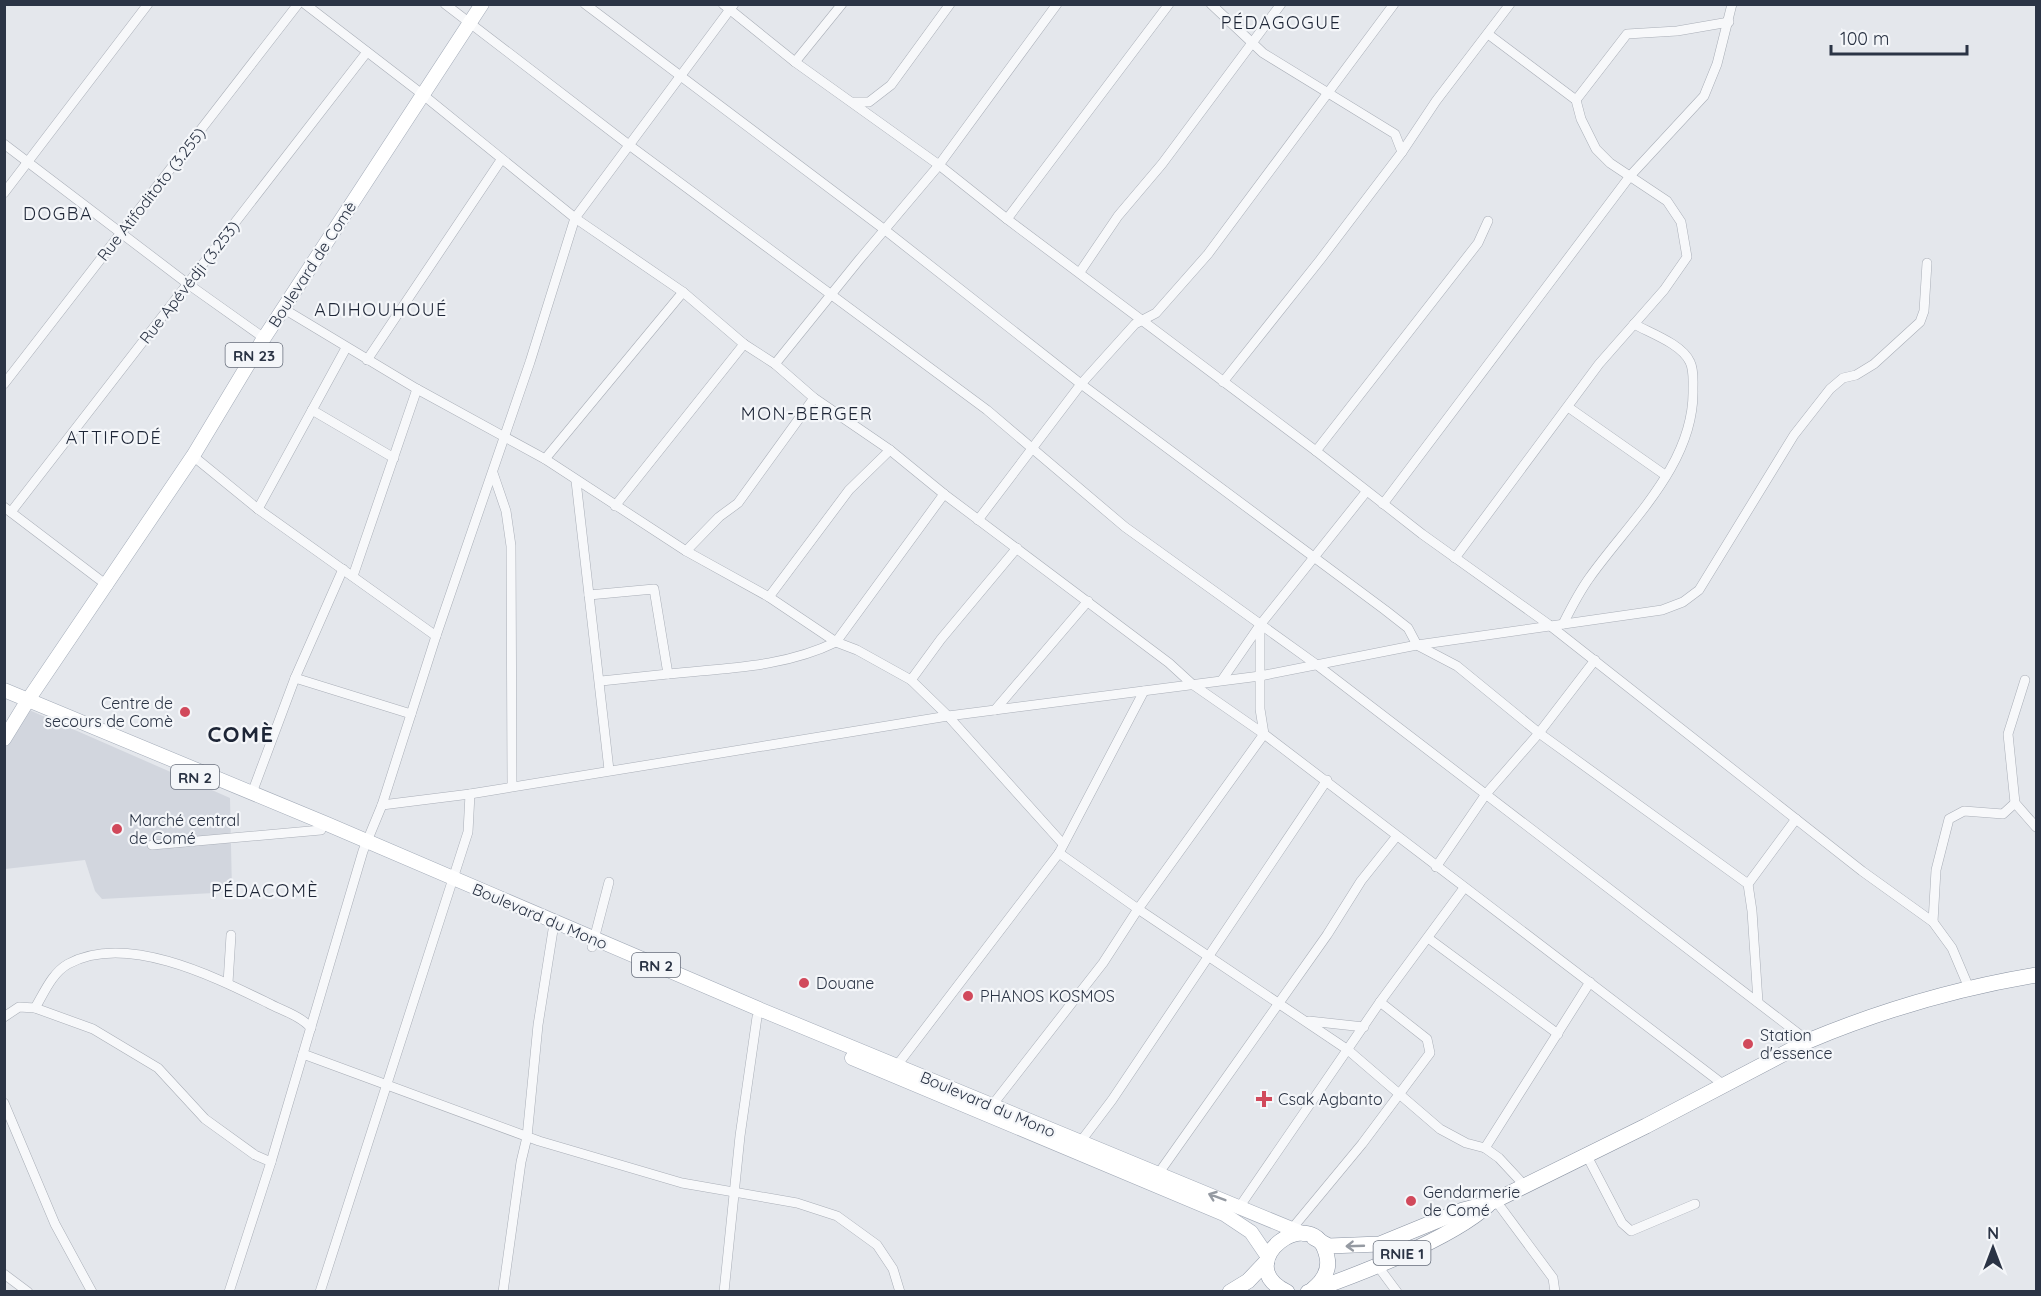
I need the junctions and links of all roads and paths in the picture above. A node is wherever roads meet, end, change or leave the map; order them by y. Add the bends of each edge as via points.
1 (148, 4) edge
2 (298, 4) edge
3 (305, 4) edge
4 (445, 4) edge
5 (482, 4) edge
6 (585, 4) edge
7 (842, 4) edge
8 (950, 4) edge
9 (1057, 4) edge
10 (1169, 4) edge
11 (1211, 4) edge
12 (1281, 4) edge
13 (1394, 4) edge
14 (1510, 4) edge
15 (1732, 4) edge
16 (729, 6) edge
17 (1729, 22) junction
18 (470, 23) junction
19 (1488, 34) junction
20 (1253, 44) junction
21 (367, 52) junction
22 (795, 62) junction
23 (679, 76) junction
24 (1327, 93) junction
25 (422, 94) junction
26 (1576, 100) junction
27 (854, 102) junction
28 (1413, 132) junction
29 (1395, 134) junction
30 (4, 144) edge
31 (629, 145) junction
32 (1402, 152) junction
33 (501, 160) junction
34 (28, 162) junction
35 (939, 165) junction
36 (1630, 176) junction
37 (4, 192) edge
38 (575, 218) junction
39 (1006, 219) junction
40 (1488, 221) dead end
41 (885, 230) junction
42 (122, 232) junction
43 (1927, 264) dead end
44 (1080, 272) junction
45 (188, 284) junction
46 (683, 292) junction
47 (832, 295) junction
48 (284, 309) junction
49 (1142, 320) junction
50 (1634, 324) junction
51 (264, 338) junction
52 (744, 344) junction
53 (346, 348) junction
54 (367, 360) junction
55 (776, 364) junction
56 (1223, 382) junction
57 (4, 384) edge
58 (1081, 384) junction
59 (417, 389) junction
60 (814, 398) junction
61 (1568, 407) junction
62 (312, 410) junction
63 (505, 439) junction
64 (1031, 448) junction
65 (890, 450) junction
66 (1316, 451) junction
67 (193, 456) junction
68 (394, 458) junction
69 (545, 459) junction
70 (493, 473) junction
71 (1665, 475) junction
72 (576, 481) junction
73 (1366, 492) junction
74 (944, 495) junction
75 (1383, 504) junction
76 (615, 506) junction
77 (258, 509) junction
78 (8, 510) edge
79 (978, 520) junction
80 (1017, 548) junction
81 (686, 551) junction
82 (1455, 558) junction
83 (1313, 559) junction
84 (343, 569) junction
85 (353, 576) junction
86 (108, 586) junction
87 (589, 595) junction
88 (769, 597) junction
89 (1088, 601) junction
90 (1548, 624) junction
91 (1563, 624) junction
92 (1260, 625) junction
93 (436, 636) junction
94 (836, 642) junction
95 (1417, 645) junction
96 (1595, 660) junction
97 (1317, 665) junction
98 (668, 674) junction
99 (1260, 676) junction
100 (295, 678) junction
101 (911, 680) junction
102 (1222, 680) junction
103 (2025, 680) dead end
104 (601, 681) junction
105 (1192, 684) junction
106 (4, 690) edge
107 (1144, 691) junction
108 (4, 696) edge
109 (27, 702) junction
110 (995, 710) junction
111 (411, 714) junction
112 (948, 716) junction
113 (1539, 733) junction
114 (1264, 734) junction
115 (4, 739) edge
116 (609, 770) junction
117 (1327, 780) junction
118 (512, 785) junction
119 (252, 793) junction
120 (470, 794) junction
121 (1486, 794) junction
122 (2015, 803) junction
123 (382, 805) junction
124 (1796, 819) junction
125 (2037, 827) edge
126 (321, 830) junction
127 (1396, 837) junction
128 (152, 844) dead end
129 (365, 847) junction
130 (1061, 848) junction
131 (1436, 867) junction
132 (451, 882) junction
133 (609, 882) dead end
134 (1748, 884) junction
135 (1464, 888) junction
136 (1138, 909) junction
137 (1933, 922) junction
138 (552, 930) junction
139 (231, 935) dead end
140 (1428, 938) junction
141 (594, 942) junction
142 (1208, 957) junction
143 (2037, 975) edge
144 (1590, 982) junction
145 (228, 983) junction
146 (1969, 988) junction
147 (1380, 1002) junction
148 (1758, 1002) junction
149 (1277, 1003) junction
150 (35, 1008) junction
151 (4, 1017) edge
152 (757, 1017) junction
153 (1306, 1021) junction
154 (1364, 1027) junction
155 (311, 1028) junction
156 (1557, 1034) junction
157 (1808, 1041) junction
158 (1348, 1050) junction
159 (303, 1054) junction
160 (894, 1070) junction
161 (386, 1083) junction
162 (1724, 1085) junction
163 (1401, 1095) junction
164 (4, 1103) edge
165 (988, 1110) junction
166 (527, 1137) junction
167 (1076, 1147) junction
168 (1485, 1148) junction
169 (1587, 1156) junction
170 (272, 1162) junction
171 (1154, 1179) junction
172 (1526, 1187) junction
173 (736, 1194) junction
174 (1493, 1202) junction
175 (1695, 1204) dead end
176 (1240, 1206) junction
177 (1290, 1231) junction
178 (1312, 1237) junction
179 (1267, 1259) junction
180 (1377, 1265) junction
181 (4, 1274) edge
182 (28, 1292) edge
183 (92, 1292) edge
184 (229, 1292) edge
185 (320, 1292) edge
186 (503, 1292) edge
187 (724, 1292) edge
188 (900, 1292) edge
189 (1230, 1292) edge
190 (1287, 1292) edge
191 (1308, 1292) edge
192 (1397, 1292) edge
193 (1555, 1292) edge

1 - 34 street
2 - 42 street, Rue Atifoditoto (3.255)
3 - 21 street
4 - 18 street
5 - 18 main road, Boulevard de Comè / RN 23
6 - 23 street
7 - 22 street
8 - 27 street via 891,85 869,102
9 - 35 street
10 - 39 street
11 - 20 street
12 - 20 street
13 - 24 street
14 - 19 street
15 - 17 street
16 - 22 street
16 - 23 street
17 - 26 street via 1627,34
17 - 36 street via 1704,96
18 - 25 main road, Boulevard de Comè / RN 23
18 - 31 street
19 - 26 street
19 - 28 street
20 - 24 street
20 - 44 street via 1118,216
21 - 25 street
21 - 45 street, Rue Apévédji (3.253)
22 - 27 street
23 - 31 street
23 - 41 street
24 - 29 street
24 - 49 street via 1208,254 1156,313
25 - 33 street
25 - 48 main road, Boulevard de Comè / RN 23
26 - 36 street via 1596,148
27 - 35 street
28 - 29 street
28 - 32 street
29 - 32 street
30 - 34 street
31 - 38 street
31 - 47 street
32 - 56 street
33 - 38 street
33 - 54 street
34 - 37 street
34 - 42 street
35 - 39 street
35 - 41 street
36 - 50 street via 1667,201 1682,222 1688,248 1681,268
36 - 75 street
38 - 46 street
38 - 63 street
39 - 44 street
40 - 66 street via 1478,243
41 - 47 street
41 - 58 street
42 - 45 street
42 - 57 street, Rue Atifoditoto (3.255)
43 - 91 street via 1920,322 1874,364 1843,378 1830,389 1794,435 1699,590 1662,610
44 - 49 street
45 - 51 street
45 - 78 street, Rue Apévédji (3.253)
46 - 52 street
46 - 69 street
47 - 55 street
47 - 64 street via 987,410
48 - 51 main road, Boulevard de Comè / RN 23
48 - 53 street
49 - 56 street
49 - 58 street
50 - 61 street
50 - 71 street via 1683,352 1693,375 1689,427
51 - 67 main road, Boulevard de Comè / RN 23
52 - 55 street
52 - 76 street
53 - 54 street
53 - 62 street
54 - 59 street
55 - 60 street
56 - 66 street
58 - 64 street
58 - 83 street
59 - 63 street
59 - 68 street
60 - 65 street
60 - 81 street via 738,503
61 - 71 street
61 - 82 street
62 - 68 street
62 - 77 street
63 - 69 street
63 - 70 street
64 - 79 street
64 - 92 street via 1125,526
65 - 74 street
65 - 88 street via 849,490
66 - 73 street
67 - 77 street
67 - 86 main road, Boulevard de Comè / RN 23
68 - 85 street
69 - 72 street
70 - 93 street
70 - 118 street via 506,512 511,546
71 - 91 street via 1590,576
72 - 76 street
72 - 87 street
73 - 75 street
73 - 83 street
74 - 79 street
74 - 94 street
75 - 82 street
76 - 81 street
77 - 84 street
78 - 86 street
79 - 80 street
80 - 89 street
80 - 101 street
81 - 88 street
82 - 90 street
83 - 92 street
83 - 95 street via 1408,628
84 - 85 street
84 - 100 street
85 - 93 street
86 - 109 main road, Boulevard de Comè / RN 23
87 - 98 street via 654,590
87 - 104 street
88 - 94 street
89 - 105 street
89 - 110 street
90 - 91 street
90 - 95 street
90 - 96 street
92 - 97 street
92 - 99 street
92 - 102 street
93 - 111 street
94 - 98 street via 778,662
94 - 101 street
95 - 97 street
95 - 113 street via 1457,666
96 - 113 street
96 - 124 street
97 - 99 street
97 - 121 street
98 - 104 street
99 - 102 street
99 - 114 street
100 - 111 street
100 - 119 street
101 - 112 street
102 - 105 street
103 - 122 street via 2008,734
104 - 116 street
105 - 107 street
105 - 114 street
106 - 109 main road, Boulevard du Mono / RN 2
107 - 110 street
107 - 130 street
108 - 109 main road, Boulevard du Mono / RN 2
109 - 115 main road, Boulevard de Comè
109 - 119 main road, Boulevard du Mono / RN 2
109 - 126 main road, Boulevard du Mono / RN 2
110 - 112 street
111 - 123 street
112 - 116 street
112 - 130 street
113 - 121 street
113 - 134 street
114 - 117 street
114 - 136 street
116 - 118 street
117 - 127 street
117 - 142 street
118 - 120 street
119 - 129 main road, Boulevard du Mono / RN 2
120 - 123 street
120 - 132 street via 468,832
121 - 131 street
121 - 148 street
122 - 125 street
122 - 137 street via 2003,814 1964,811 1949,819 1936,870
123 - 129 street
124 - 134 street
124 - 137 street
126 - 128 street
126 - 129 main road, Boulevard du Mono / RN 2
127 - 131 street
127 - 149 street
129 - 132 main road, Boulevard du Mono / RN 2
129 - 155 street
130 - 136 street
130 - 160 street
131 - 135 street
132 - 138 main road, Boulevard du Mono / RN 2
132 - 141 main road, Boulevard du Mono / RN 2
132 - 161 street
133 - 141 street
134 - 148 street
135 - 140 street
135 - 144 street
136 - 142 street
136 - 165 street via 1103,963
137 - 146 street via 1952,948
138 - 141 main road, Boulevard du Mono / RN 2
138 - 166 street
139 - 145 street
140 - 147 street
140 - 156 street
141 - 152 main road, Boulevard du Mono / RN 2
141 - 160 main road, Boulevard du Mono / RN 2
142 - 149 street
142 - 167 street
143 - 146 highway, RNIE 1
144 - 156 street
144 - 162 street
145 - 150 street via 129,953 106,954 62,969
145 - 155 street
146 - 157 highway, RNIE 1 via 1890,1010
147 - 154 street
147 - 163 street via 1427,1039 1430,1047 1430,1053
148 - 157 street
149 - 153 street
149 - 171 street
150 - 151 street via 19,1007
150 - 170 street via 75,1020 142,1056 205,1119 255,1155
152 - 160 main road, Boulevard du Mono / RN 2
152 - 173 street
153 - 154 street
153 - 158 street
154 - 158 street
155 - 159 street
156 - 168 street
157 - 162 highway, RNIE 1
158 - 163 street
158 - 176 street
159 - 161 street
159 - 170 street
160 - 165 main road, Boulevard du Mono / RN 2
161 - 166 street
161 - 185 street
162 - 169 highway, RNIE 1
163 - 168 street via 1453,1137
163 - 177 street
164 - 183 street via 55,1224
165 - 167 main road, Boulevard du Mono / RN 2
166 - 173 street via 682,1183
166 - 186 street
167 - 171 main road, Boulevard du Mono / RN 2
168 - 172 street
169 - 172 highway, RNIE 1
169 - 175 street via 1622,1223 1631,1231
170 - 184 street
176 -> 171 main road, Boulevard du Mono / RN 2
171 - 179 main road, Boulevard du Mono / RN 2 via 1244,1226
172 - 174 highway, RNIE 1
173 - 187 street
173 - 188 street via 797,1203 837,1216 876,1245 888,1260
174 -> 178 highway, RNIE 1 via 1380,1244 1329,1246
174 - 180 highway, RNIE 1 via 1472,1218
174 - 193 street via 1553,1278
176 - 177 main road, Boulevard du Mono / RN 2
177 - 178 main road, Boulevard du Mono / RN 2
178 - 179 highway via 1283,1237
178 - 191 highway via 1325,1251 1327,1268 1320,1283
179 - 189 highway via 1248,1281
179 - 190 highway via 1270,1276
180 - 191 highway, RNIE 1
180 - 192 street
181 - 182 street

